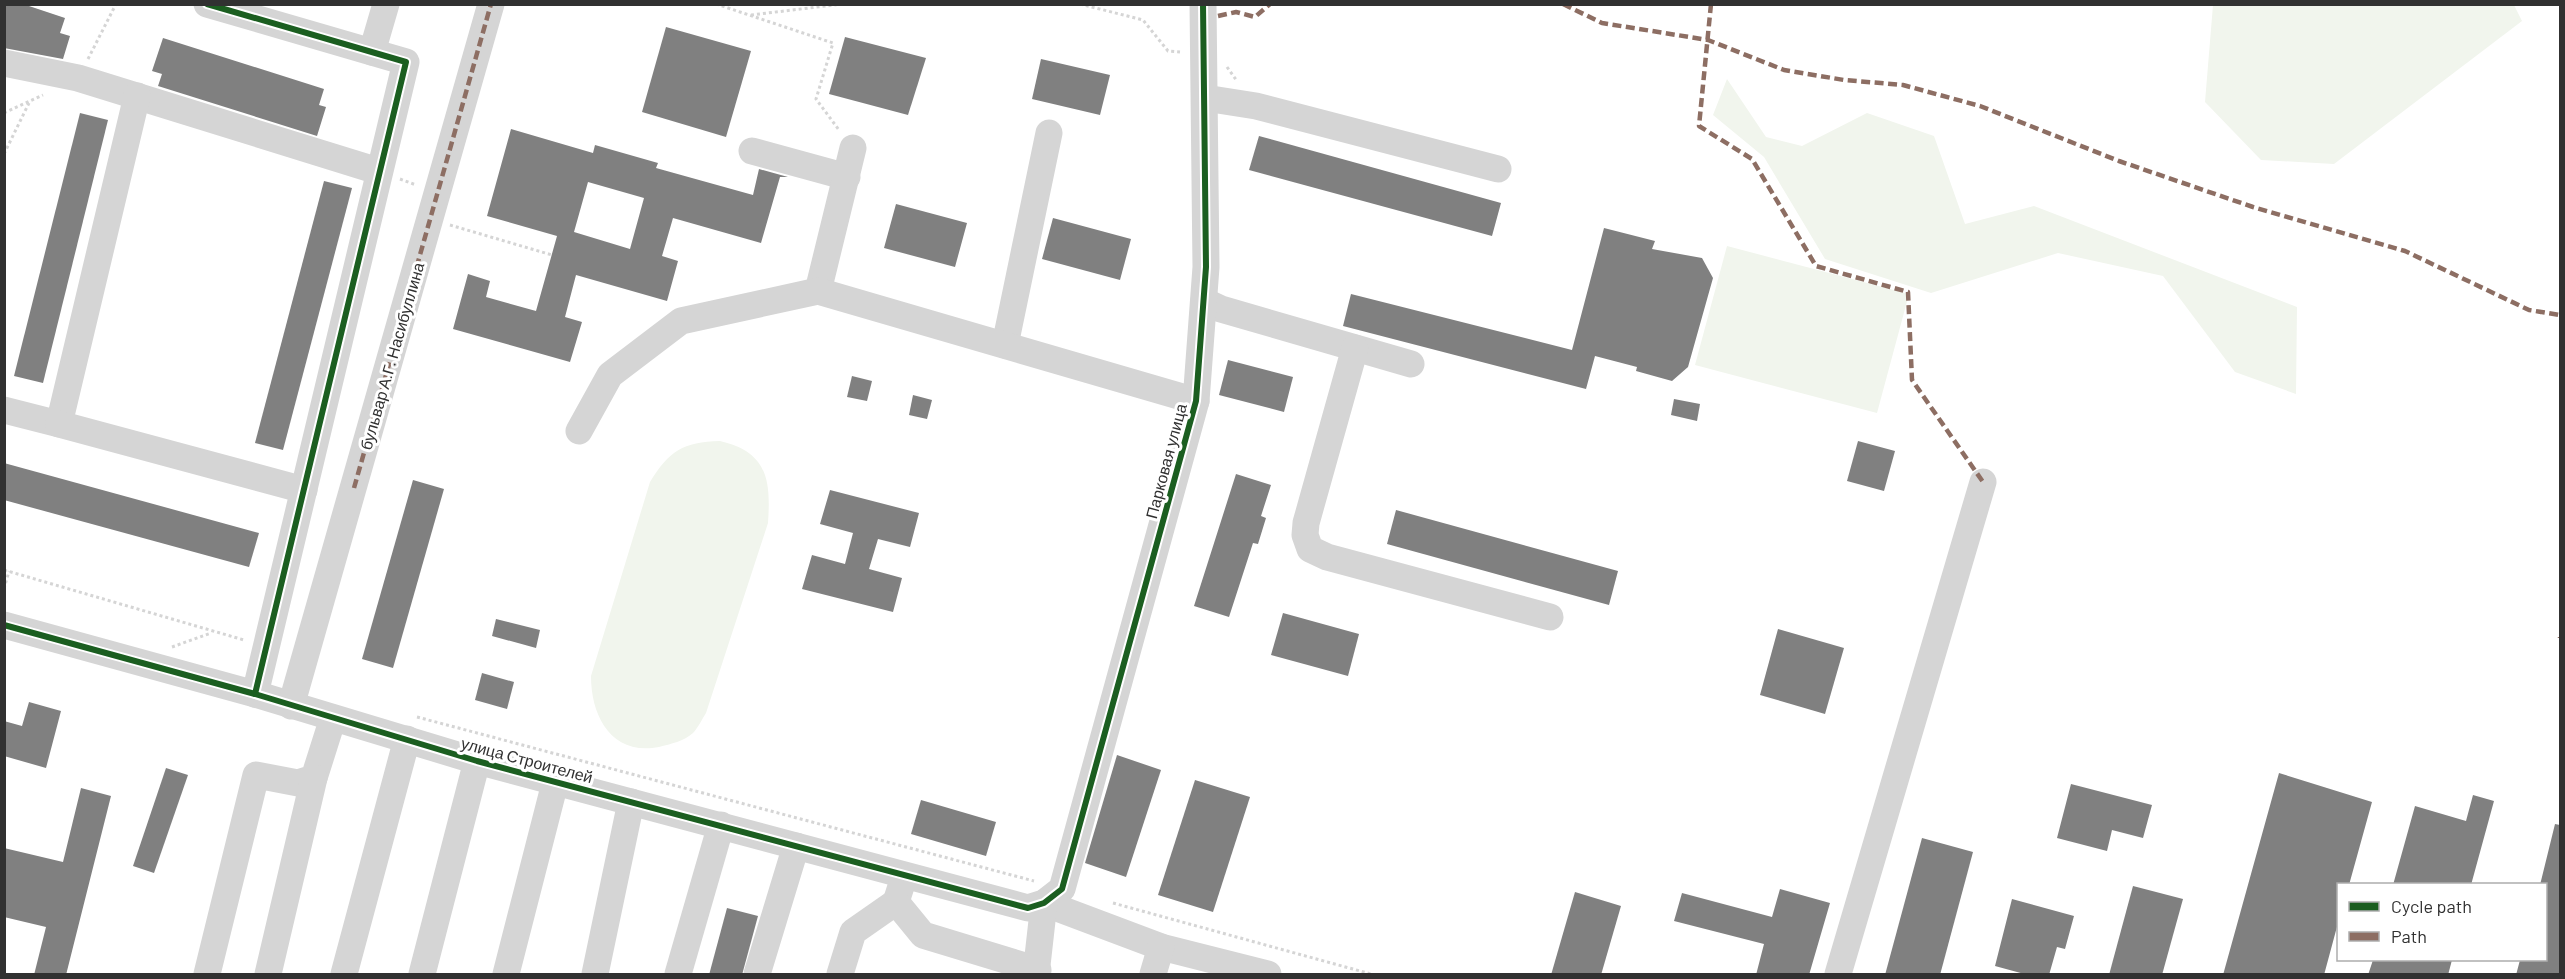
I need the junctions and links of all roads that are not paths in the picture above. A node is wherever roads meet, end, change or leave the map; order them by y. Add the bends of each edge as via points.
1 (207, 4) edge
2 (386, 4) edge
3 (491, 4) edge
4 (1203, 4) edge
5 (372, 52) junction
6 (4, 63) edge
7 (137, 96) junction
8 (1205, 98) junction
9 (1049, 133) dead end
10 (853, 148) road end
11 (752, 151) dead end
12 (1498, 169) dead end
13 (389, 175) junction
14 (847, 177) junction
15 (818, 291) junction
16 (1204, 301) junction
17 (1005, 345) junction
18 (1355, 348) junction
19 (1411, 363) dead end
20 (1196, 401) junction
21 (4, 410) edge
22 (59, 424) junction
23 (579, 431) dead end
24 (1983, 482) dead end
25 (304, 490) junction
26 (1550, 617) dead end
27 (4, 625) edge
28 (255, 694) junction
29 (291, 706) junction
30 (333, 718) junction
31 (410, 728) junction
32 (477, 761) junction
33 (314, 778) junction
34 (555, 783) junction
35 (631, 802) junction
36 (722, 825) junction
37 (796, 846) junction
38 (904, 877) junction
39 (1053, 896) junction
40 (896, 902) junction
41 (1161, 947) junction
42 (1037, 973) edge
43 (207, 975) edge
44 (268, 975) edge
45 (344, 975) edge
46 (422, 975) edge
47 (506, 975) edge
48 (595, 975) edge
49 (678, 975) edge
50 (757, 975) edge
51 (840, 975) edge
52 (1153, 975) edge
53 (1268, 975) edge
54 (1838, 975) edge

1 - 5 street
2 - 5 street
3 - 29 street, бульвар А.Г. Насибуллина
4 - 8 street, Парковая улица
5 - 13 street via 406,62
6 - 7 street via 78,78
7 - 13 street
7 - 22 street
8 - 12 street via 1256,106
8 - 16 street, Парковая улица
9 - 17 street
10 - 14 street
11 - 14 street
13 - 25 street
14 - 15 street
15 - 17 street
15 - 23 street via 681,321 610,375
16 - 18 street
16 - 20 street, Парковая улица
17 - 20 street
18 - 19 street
18 - 26 street via 1306,523 1306,543 1310,549 1327,557
20 - 39 street, Парковая улица
21 - 22 street
22 - 25 street
24 - 54 street
25 - 28 street
27 - 28 street, улица Строителей
28 - 29 street, улица Строителей
29 - 30 street, улица Строителей
30 - 31 street, улица Строителей
30 - 33 street
31 - 32 street, улица Строителей
31 - 45 street
32 - 34 street, улица Строителей
32 - 46 street
33 - 43 street via 298,783 256,775
33 - 44 street
34 - 35 street, улица Строителей
34 - 47 street
35 - 36 street, улица Строителей
35 - 48 street
36 - 37 street, улица Строителей
36 - 49 street
37 - 38 street, улица Строителей
37 - 50 street
38 - 39 street, улица Строителей via 1028,908
38 - 40 street
39 - 41 street, улица Строителей
39 - 42 street, Парковая улица
40 - 42 street via 922,935
40 - 51 street via 853,932
41 - 52 street
41 - 53 street, улица Строителей

